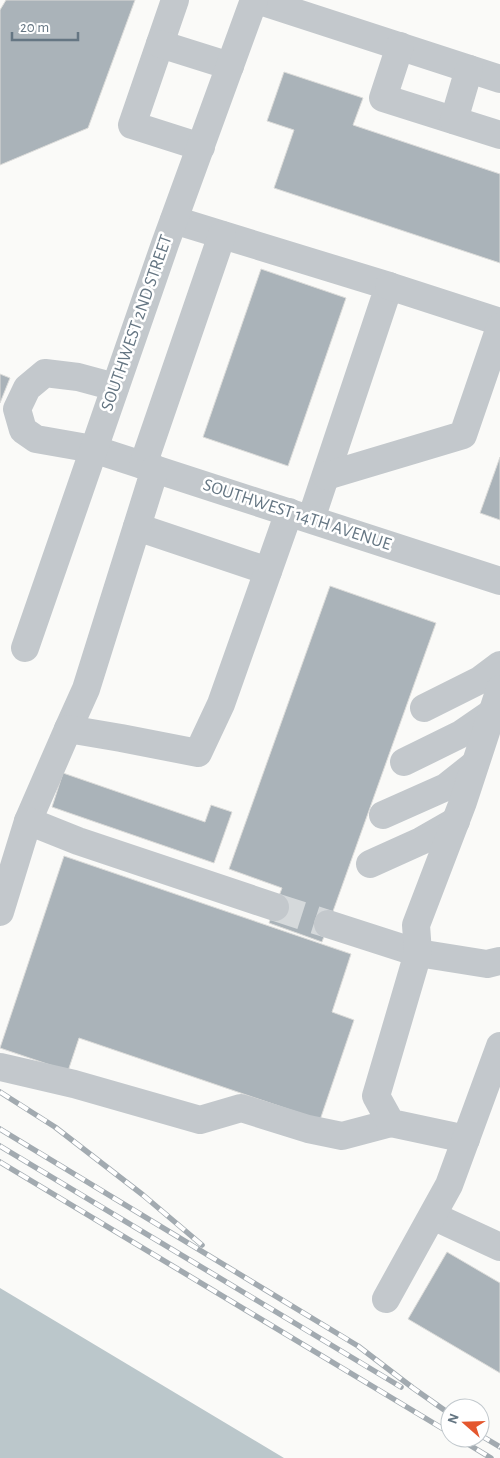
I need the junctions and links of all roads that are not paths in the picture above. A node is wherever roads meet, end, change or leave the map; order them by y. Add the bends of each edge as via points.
1 (175, 0) edge
2 (255, 0) edge
3 (160, 44) junction
4 (400, 46) junction
5 (230, 66) junction
6 (469, 69) junction
7 (500, 79) edge
8 (454, 120) junction
9 (500, 135) edge
10 (201, 147) junction
11 (174, 220) junction
12 (222, 235) junction
13 (389, 286) junction
14 (500, 322) edge
15 (500, 327) edge
16 (115, 387) junction
17 (93, 449) junction
18 (149, 467) junction
19 (326, 476) junction
20 (300, 516) junction
21 (137, 527) junction
22 (268, 571) junction
23 (500, 580) edge
24 (25, 648) dead end
25 (500, 665) edge
26 (496, 700) edge
27 (424, 708) dead end
28 (68, 729) junction
29 (404, 762) dead end
30 (475, 764) junction
31 (383, 815) dead end
32 (28, 821) junction
33 (456, 821) junction
34 (370, 864) dead end
35 (275, 906) tunnel mouth
36 (0, 912) edge
37 (328, 924) tunnel mouth
38 (418, 953) junction
39 (500, 960) edge
40 (500, 1046) edge
41 (0, 1067) edge
42 (392, 1123) junction
43 (466, 1140) junction
44 (433, 1216) junction
45 (500, 1247) edge
46 (386, 1299) dead end

1 - 3 street
2 - 4 street
2 - 5 street, SOUTHWEST 2ND STREET
3 - 5 street
3 - 10 street via 132,125
4 - 6 street
4 - 8 street via 383,98
5 - 10 street, SOUTHWEST 2ND STREET
6 - 7 street
6 - 8 street
8 - 9 street
10 - 11 street, SOUTHWEST 2ND STREET
11 - 12 street
11 - 16 street, SOUTHWEST 2ND STREET
12 - 13 street
12 - 18 street
13 - 14 street
13 - 19 street
15 - 19 street via 463,435
16 - 17 street, SOUTHWEST 2ND STREET
16 - 17 street, SOUTHWEST 14TH AVENUE via 78,377 45,373 27,388 17,409 23,430 36,439
17 - 18 street, SOUTHWEST 14TH AVENUE
17 - 24 street, SOUTHWEST 2ND STREET
18 - 20 street, SOUTHWEST 14TH AVENUE
18 - 21 street
19 - 20 street
20 - 22 street
20 - 23 street, SOUTHWEST 14TH AVENUE
21 - 22 street
21 - 28 street via 86,689
22 - 28 street via 221,704 198,754
25 - 27 street via 480,680
26 - 29 street via 461,734
26 - 30 street
28 - 32 street
30 - 31 street via 446,787
30 - 33 street
32 - 35 street via 78,841
32 - 36 street
33 - 34 street
33 - 38 street via 416,925
37 - 38 street
38 - 39 street via 487,964
38 - 42 street via 376,1096
40 - 43 street
41 - 42 street via 74,1084 200,1120 241,1108 342,1136
42 - 43 street
43 - 44 street
44 - 45 street
44 - 46 street

